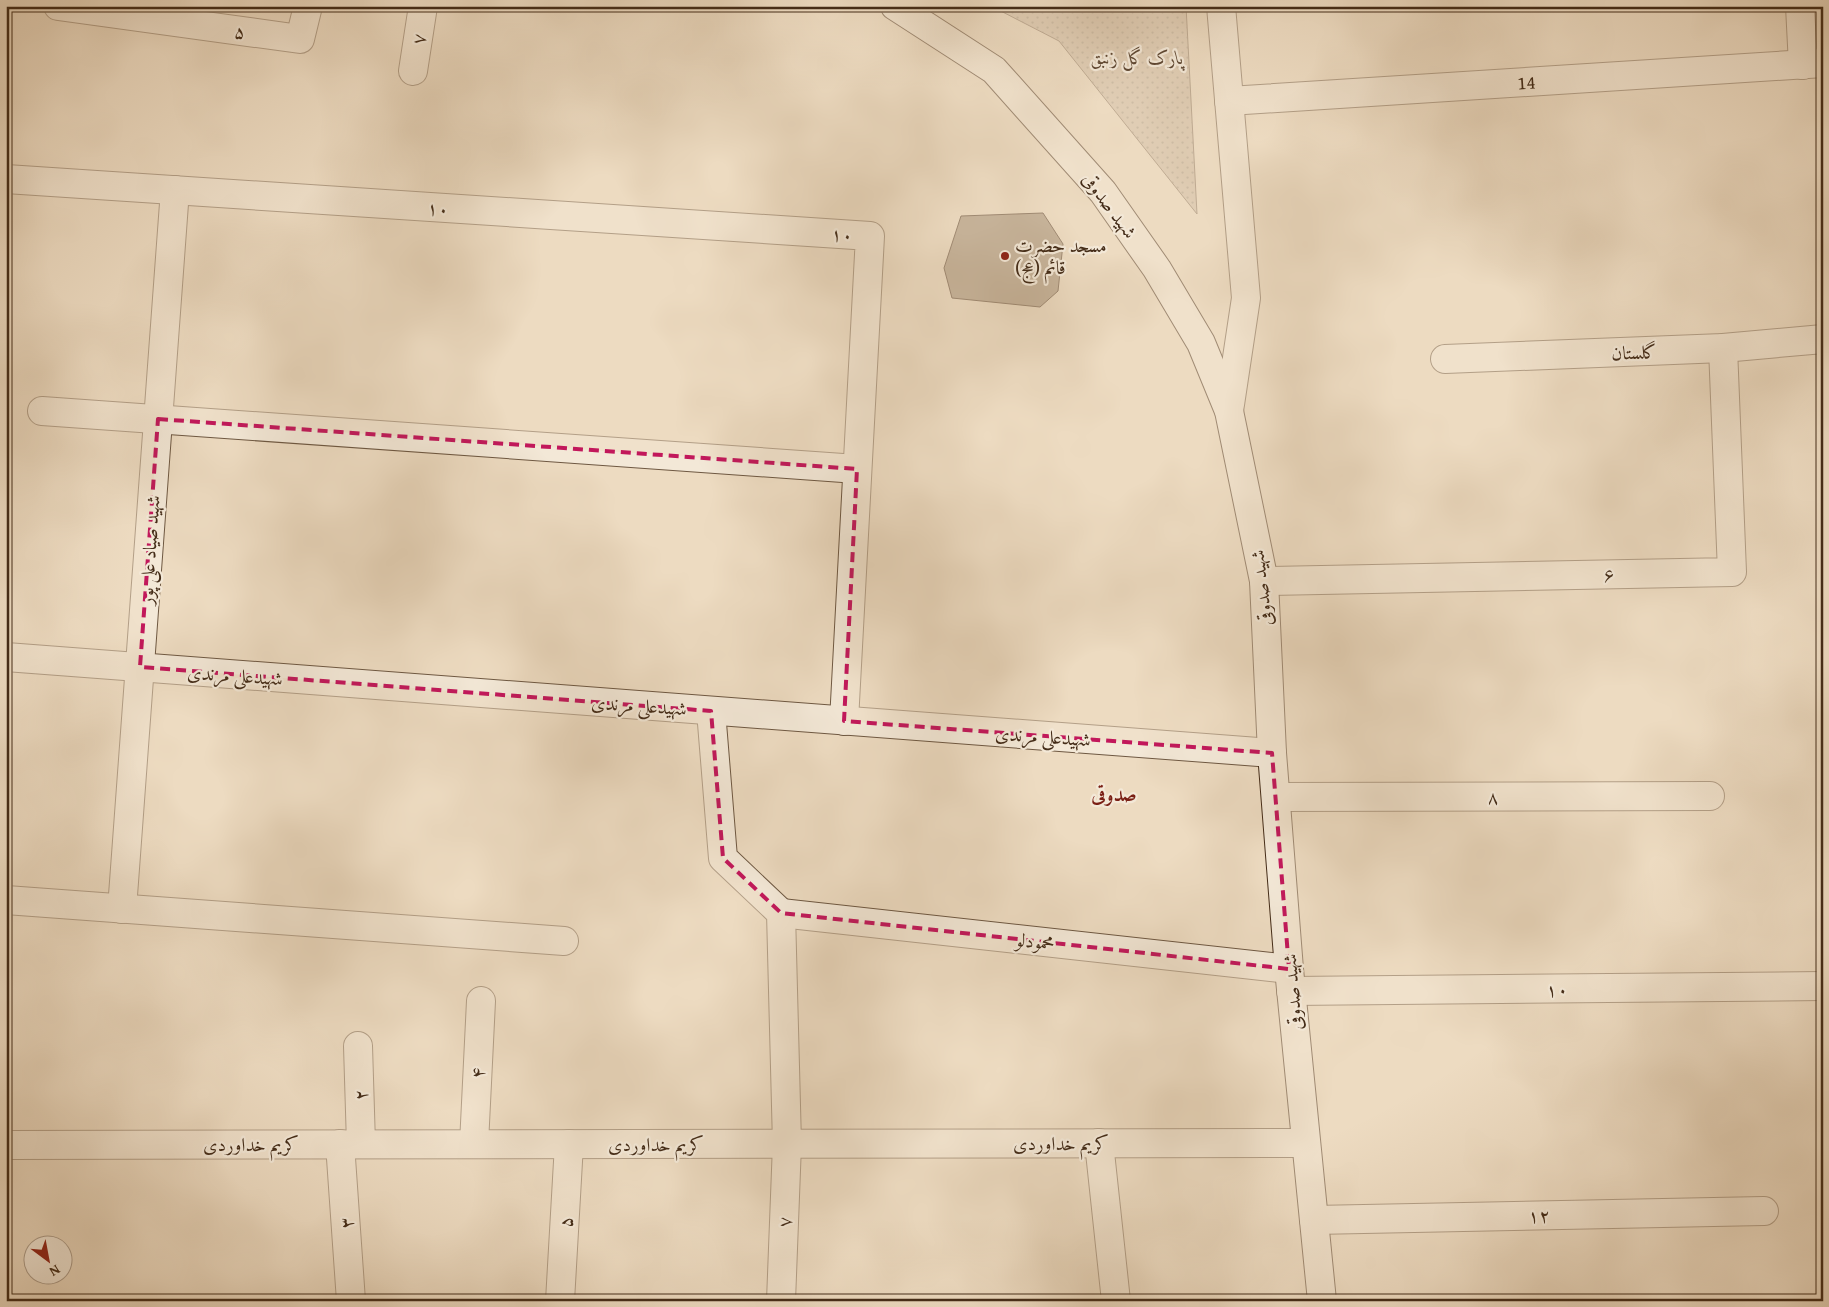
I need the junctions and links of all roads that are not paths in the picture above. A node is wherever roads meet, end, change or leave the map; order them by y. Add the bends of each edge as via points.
1 (58, 6) edge
2 (308, 6) edge
3 (423, 6) edge
4 (895, 6) edge
5 (1222, 6) edge
6 (1800, 6) edge
7 (1813, 64) edge
8 (413, 72) dead end
9 (1229, 101) junction
10 (6, 179) edge
11 (175, 190) junction
12 (1823, 340) edge
13 (1723, 348) junction
14 (1445, 359) dead end
15 (42, 411) dead end
16 (1229, 411) junction
17 (158, 419) junction
18 (857, 469) junction
19 (1264, 580) junction
20 (6, 657) edge
21 (140, 667) junction
22 (711, 711) junction
23 (844, 721) junction
24 (1272, 754) junction
25 (1710, 796) dead end
26 (1276, 798) junction
27 (6, 900) edge
28 (122, 909) junction
29 (781, 913) junction
30 (564, 941) dead end
31 (1290, 980) junction
32 (1823, 986) edge
33 (480, 1002) dead end
34 (358, 1046) dead end
35 (1099, 1143) junction
36 (1305, 1143) junction
37 (351, 1144) junction
38 (474, 1144) junction
39 (569, 1144) junction
40 (787, 1144) junction
41 (6, 1145) edge
42 (1764, 1211) dead end
43 (1314, 1220) junction
44 (351, 1301) edge
45 (560, 1301) edge
46 (781, 1301) edge
47 (1116, 1301) edge
48 (1322, 1301) edge

1 - 2 street, ۵ via 300,39
3 - 8 street, ۷
4 - 16 street, شهید صدوقی via 994,70 1104,192 1157,269 1201,343
5 - 9 street
6 - 7 street
7 - 9 street, 14
9 - 16 street via 1246,298
10 - 11 street, ۱۰
11 - 17 street, شهید صیاد علی پور
11 - 18 street, ۱۰ via 870,236
12 - 13 street, گلستان
13 - 14 street, گلستان
13 - 19 street, ۶ via 1732,572
15 - 17 street
16 - 19 street, شهید صدوقی
17 - 18 street
17 - 21 street, شهید صیاد علی پور
18 - 23 street
19 - 24 street, شهید صدوقی
20 - 21 street, شهیدعلی مرندی
21 - 22 street, شهیدعلی مرندی
21 - 28 street, شهید صیاد علی پور
22 - 23 street, شهیدعلی مرندی
22 - 29 street via 723,858
23 - 24 street, شهیدعلی مرندی
24 - 26 street, شهید صدوقی
25 - 26 street, ۸
26 - 31 street, شهید صدوقی
27 - 28 street
28 - 30 street
29 - 31 street, محمودلو
29 - 40 street, ۷
31 - 32 street, ۱۰
31 - 36 street, شهید صدوقی
33 - 38 street, ۴
34 - 37 street, ۲
35 - 36 street, کریم خداوردی
35 - 40 street, کریم خداوردی
35 - 47 street
36 - 43 street, شهید صدوقی
37 - 38 street, کریم خداوردی
37 - 41 street, کریم خداوردی
37 - 44 street, ۳
38 - 39 street, کریم خداوردی
39 - 40 street, کریم خداوردی
39 - 45 street, ۵
40 - 46 street, ۷
42 - 43 street, ۱۲
43 - 48 street, شهید صدوقی

